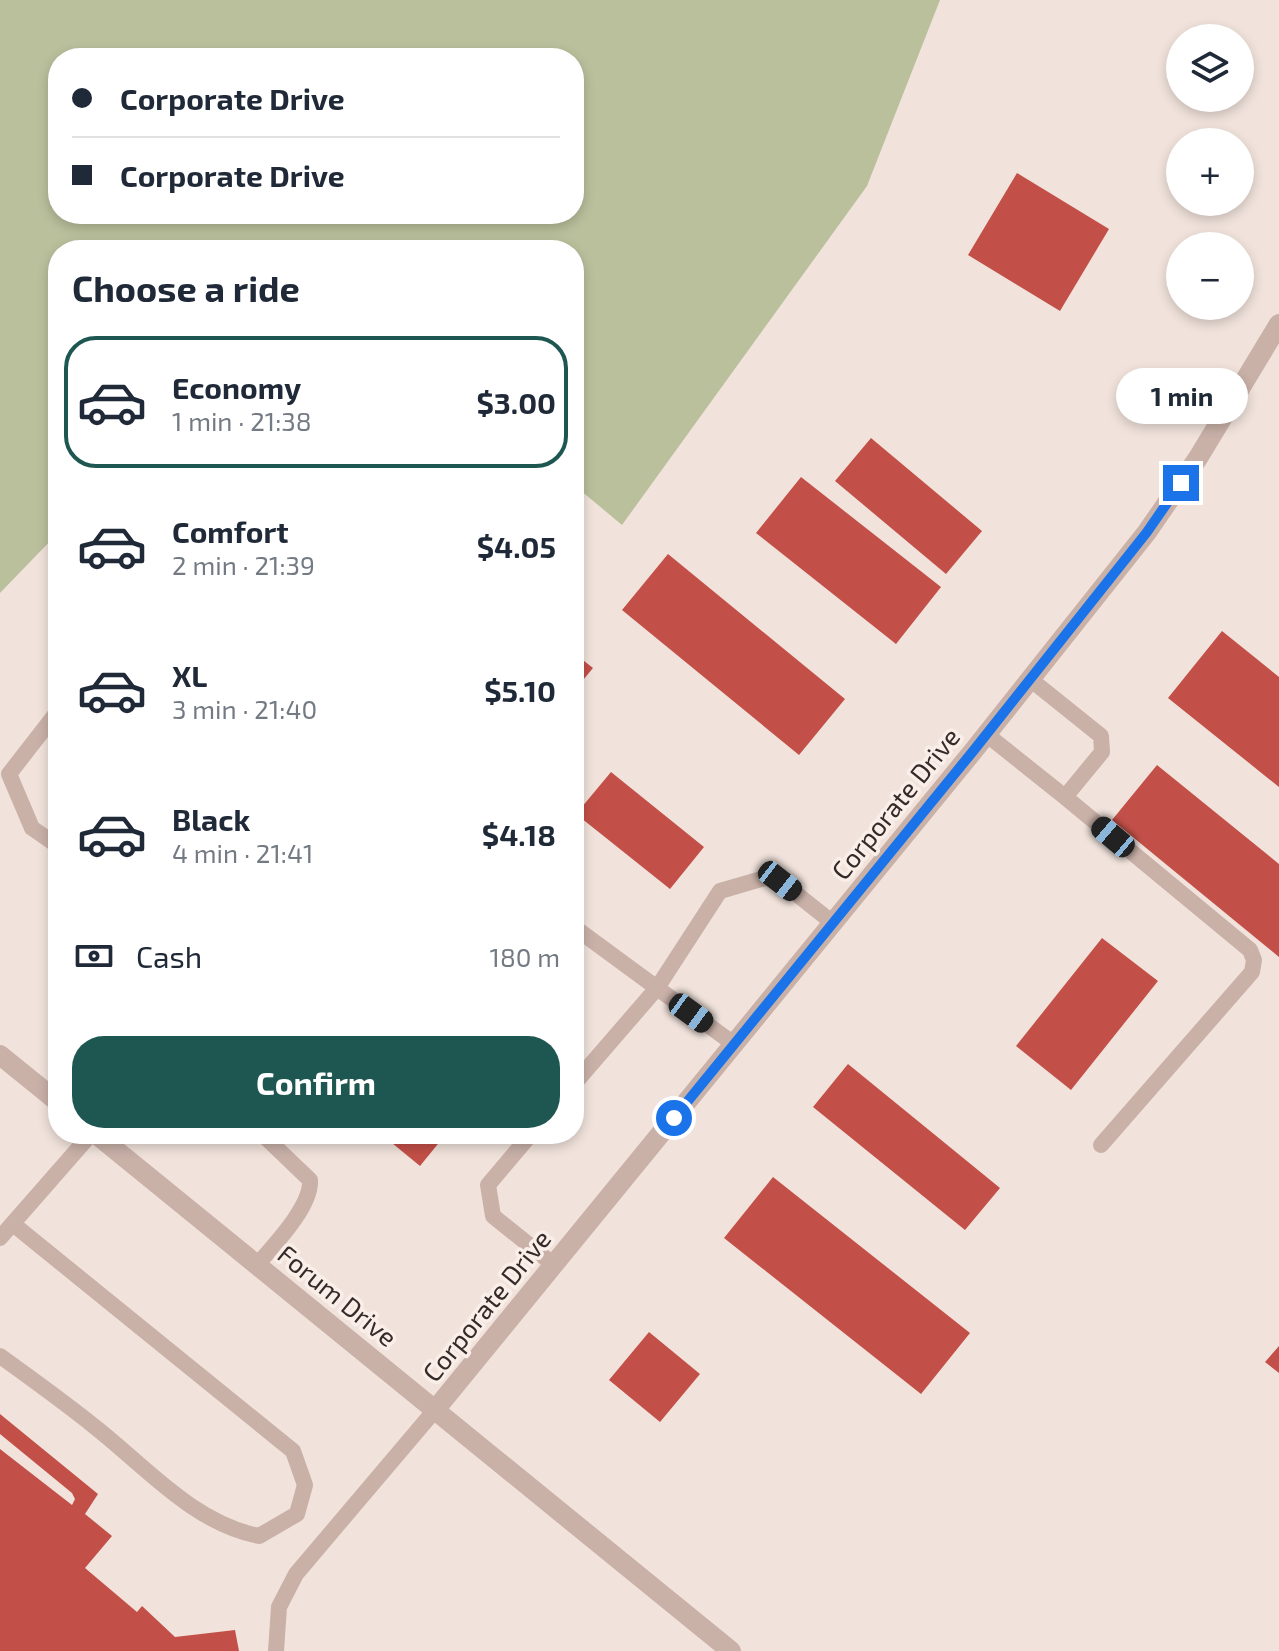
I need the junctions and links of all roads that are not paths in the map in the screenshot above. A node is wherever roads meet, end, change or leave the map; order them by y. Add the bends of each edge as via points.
1 (1279, 324) edge
2 (1030, 679) junction
3 (48, 724) edge
4 (986, 734) junction
5 (1065, 797) junction
6 (48, 839) edge
7 (833, 923) junction
8 (584, 934) edge
9 (657, 988) junction
10 (734, 1044) junction
11 (0, 1055) edge
12 (584, 1072) edge
13 (48, 1094) edge
14 (85, 1144) edge
15 (106, 1144) edge
16 (272, 1144) edge
17 (523, 1144) edge
18 (1101, 1145) dead end
19 (13, 1224) junction
20 (0, 1238) edge
21 (257, 1265) junction
22 (554, 1265) junction
23 (0, 1356) edge
24 (435, 1410) junction
25 (721, 1648) edge
26 (276, 1651) edge

1 - 2 street, Corporate Drive via 1156,520
2 - 4 street, Corporate Drive
2 - 5 lane via 1101,736 1102,752
3 - 6 lane via 9,774 32,828
4 - 5 lane
4 - 7 street, Corporate Drive
5 - 18 lane via 1250,950 1254,960 1252,972
7 - 9 lane via 780,881 765,878 720,891
7 - 10 street, Corporate Drive
8 - 9 lane
9 - 10 lane
9 - 12 lane
10 - 22 street, Corporate Drive
11 - 13 street
14 - 19 lane
15 - 21 street, Forum Drive
16 - 21 lane via 310,1180 311,1188 293,1221
17 - 22 lane via 488,1185 488,1198 493,1216
19 - 20 lane
19 - 23 lane via 293,1451 305,1485 297,1514 259,1536 235,1531 193,1508
21 - 24 street, Forum Drive
22 - 24 street, Corporate Drive
24 - 25 street, Forum Drive
24 - 26 lane via 296,1574 279,1607

